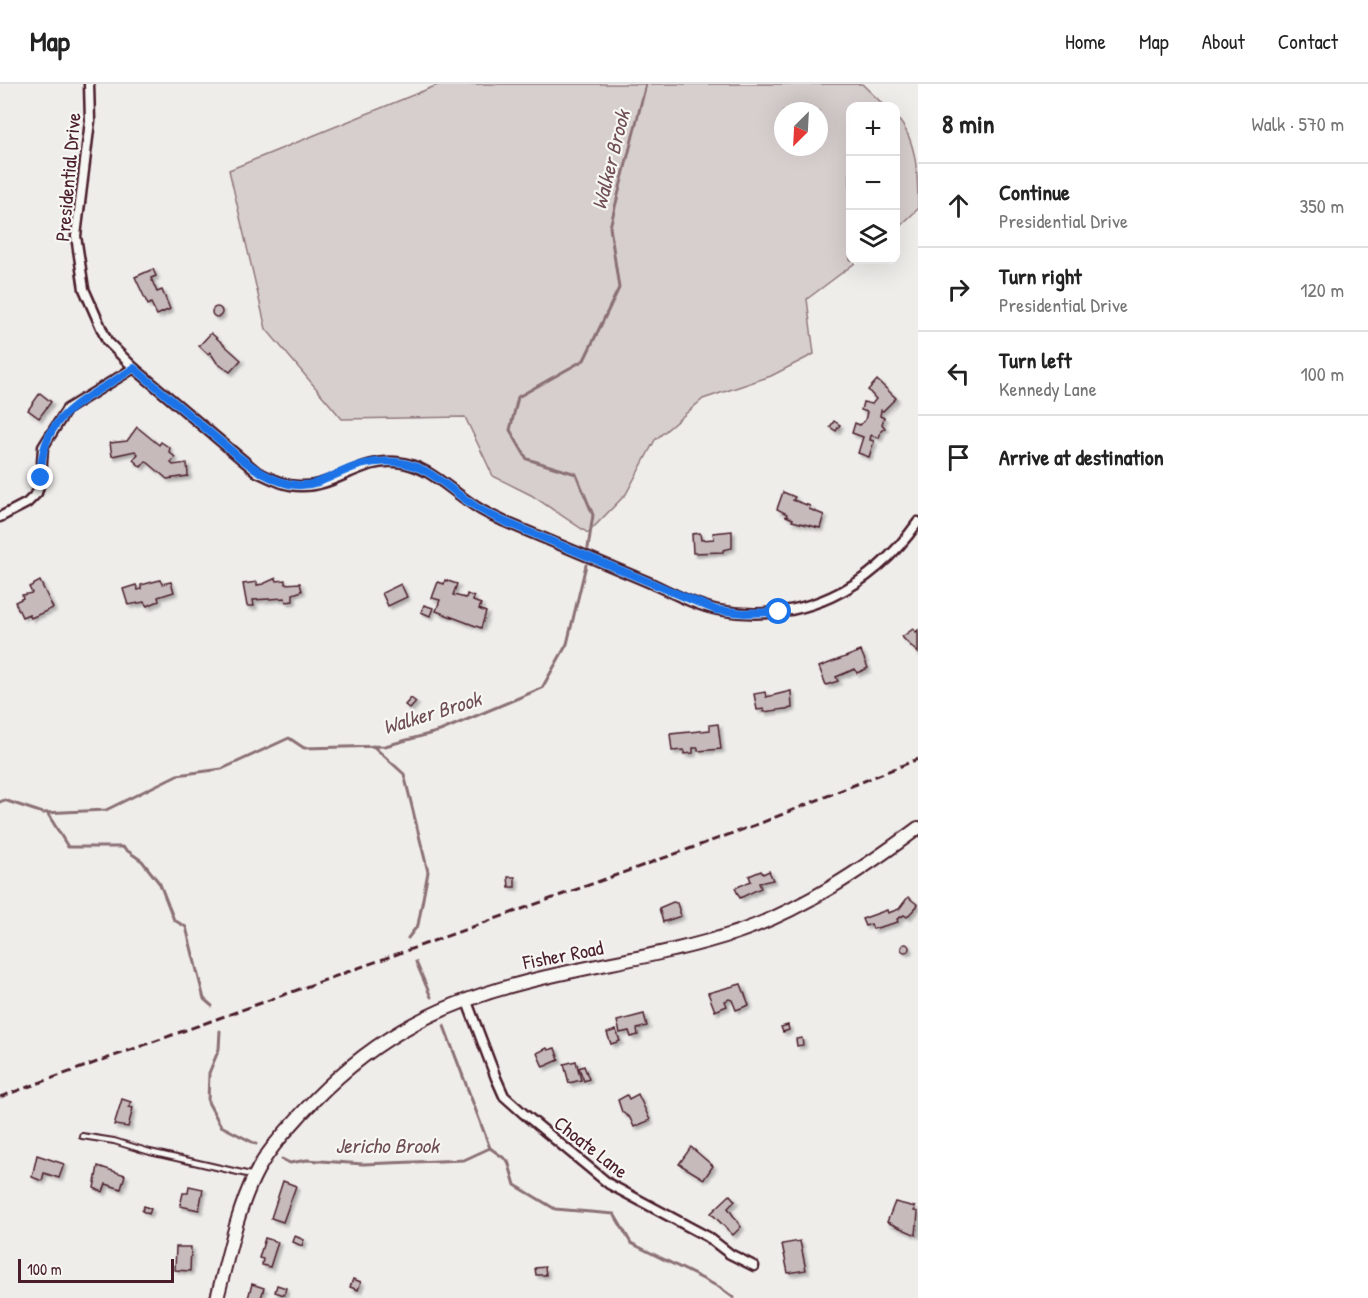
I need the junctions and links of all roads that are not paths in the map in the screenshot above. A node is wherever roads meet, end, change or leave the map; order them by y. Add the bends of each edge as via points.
1 (89, 84) edge
2 (134, 368) junction
3 (0, 517) edge
4 (918, 522) edge
5 (918, 828) edge
6 (466, 999) junction
7 (82, 1136) dead end
8 (255, 1176) junction
9 (754, 1266) dead end
10 (217, 1298) edge

1 - 2 street, Presidential Drive via 90,121 76,236 78,262 84,289 107,340
2 - 3 street via 67,409 43,447 37,493
2 - 4 street, Presidential Drive via 239,457 280,483 311,486 380,461 416,465 475,507 503,521 716,610 794,610 846,590 885,563
5 - 6 street, Fisher Road via 822,892 739,931 693,946 524,982
6 - 8 street, Fisher Road via 402,1029 346,1069 272,1147
6 - 9 street, Choate Lane via 504,1095 523,1113 609,1184
7 - 8 lane
8 - 10 street, Fisher Road via 240,1214

